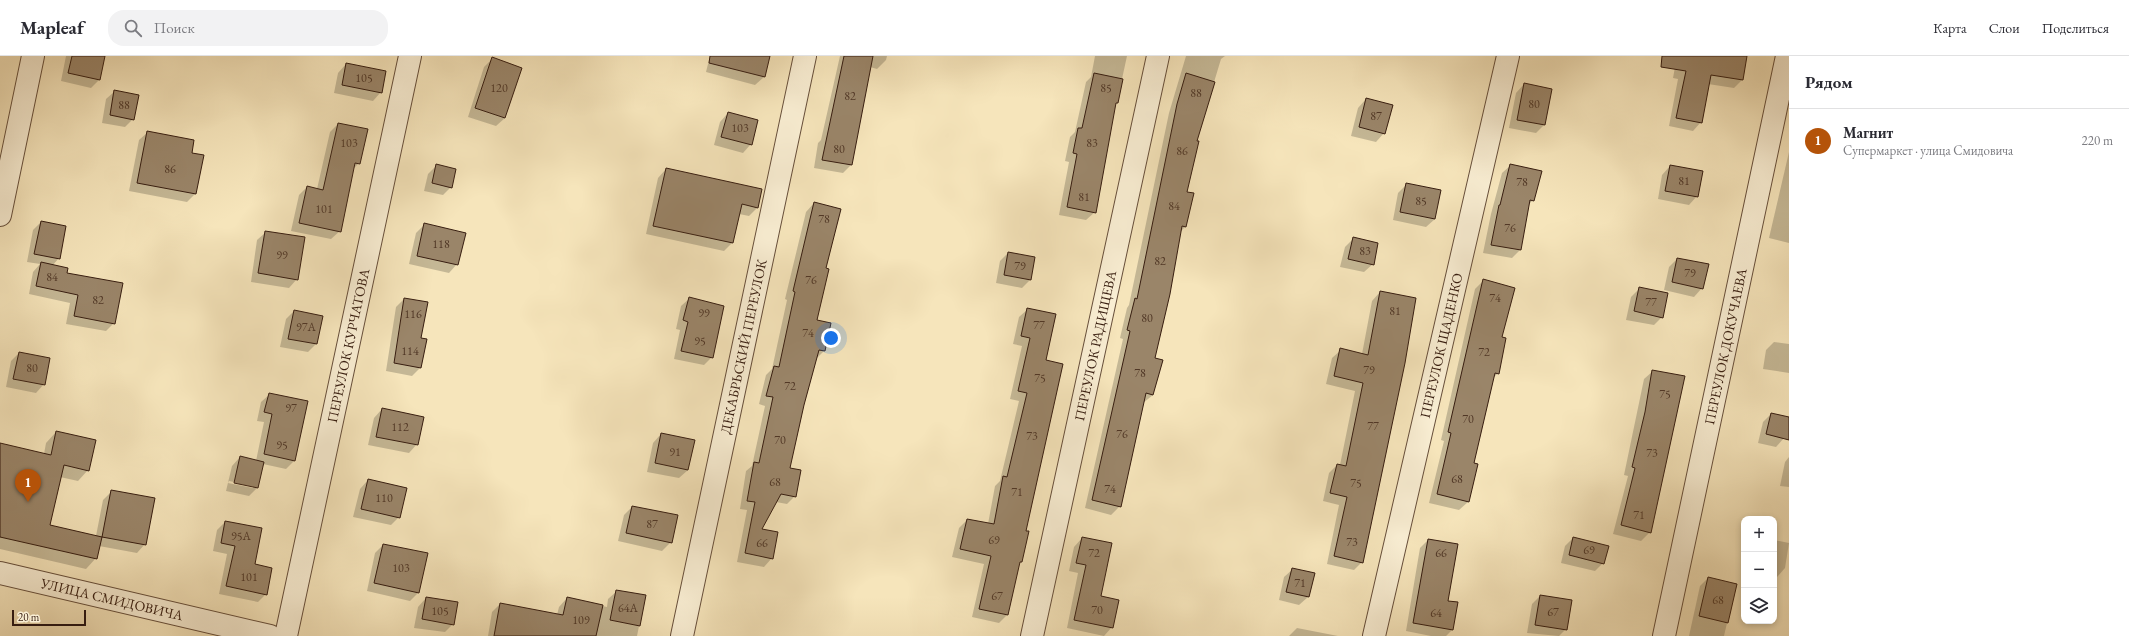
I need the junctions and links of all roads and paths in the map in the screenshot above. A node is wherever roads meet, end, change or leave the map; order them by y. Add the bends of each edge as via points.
1 (33, 56) edge
2 (410, 56) edge
3 (805, 56) edge
4 (1158, 56) edge
5 (1508, 56) edge
6 (1787, 56) edge
7 (0, 216) edge
8 (0, 573) edge
9 (270, 636) edge
10 (286, 636) edge
11 (682, 636) edge
12 (1032, 636) edge
13 (1374, 636) edge
14 (1664, 636) edge

1 - 7 street
2 - 10 street, ПЕРЕУЛОК КУРЧАТОВА
3 - 11 street, ДЕКАБРЬСКИЙ ПЕРЕУЛОК
4 - 12 street, ПЕРЕУЛОК РАДИЩЕВА
5 - 13 street, ПЕРЕУЛОК ЩАДЕНКО
6 - 14 street, ПЕРЕУЛОК ДОКУЧАЕВА
8 - 9 street, УЛИЦА СМИДОВИЧА

